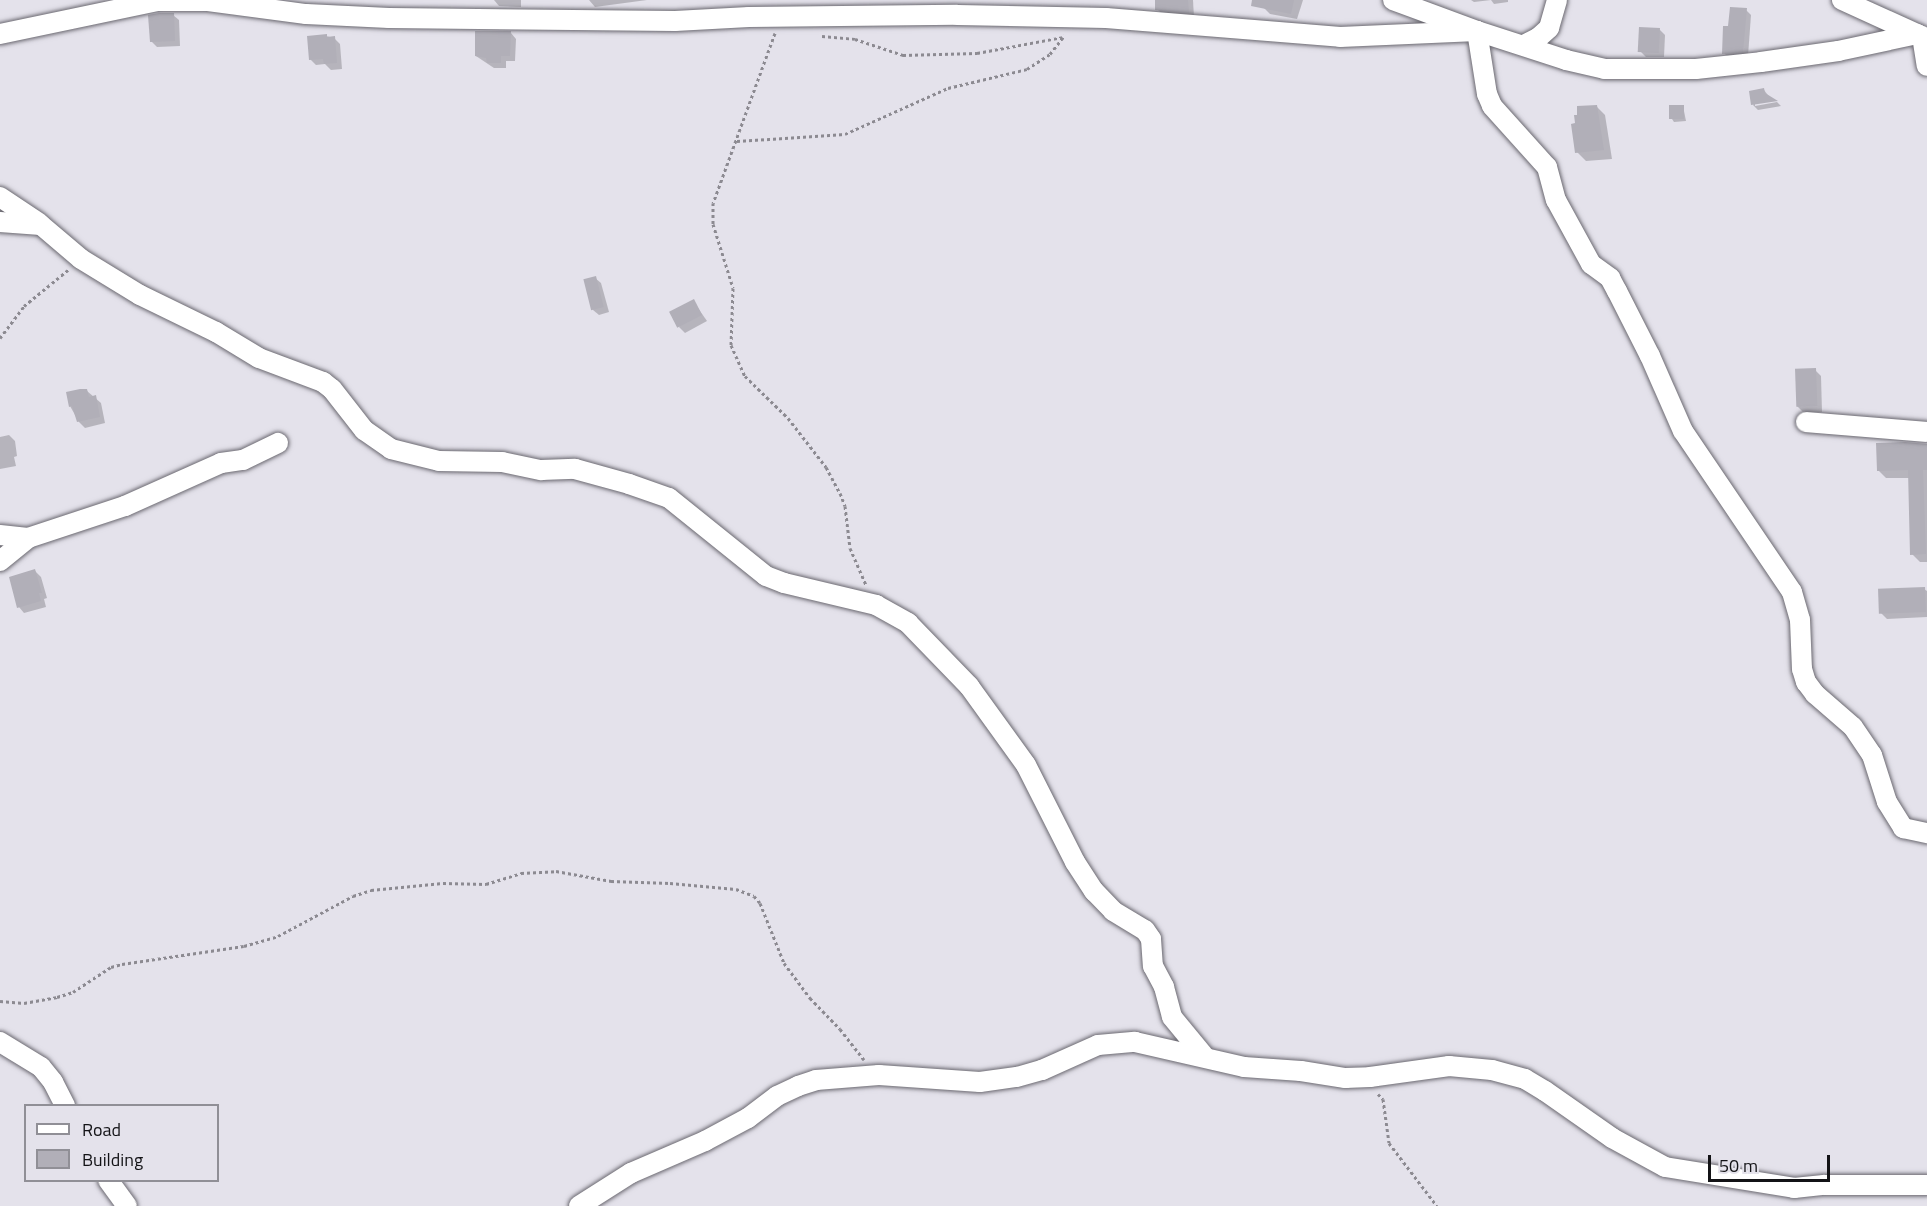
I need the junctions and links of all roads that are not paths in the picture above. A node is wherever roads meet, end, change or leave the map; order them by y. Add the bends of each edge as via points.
1 (1393, 0) edge
2 (1557, 0) edge
3 (1842, 0) edge
4 (1477, 32) junction
5 (0, 34) edge
6 (1922, 35) edge
7 (1524, 45) junction
8 (1927, 66) edge
9 (0, 197) edge
10 (0, 222) edge
11 (32, 224) junction
12 (0, 235) edge
13 (1806, 422) dead end
14 (1927, 432) edge
15 (278, 443) dead end
16 (0, 535) edge
17 (28, 538) junction
18 (0, 561) edge
19 (1927, 833) edge
20 (0, 1042) edge
21 (1204, 1057) junction
22 (64, 1104) edge
23 (109, 1182) edge
24 (1927, 1185) edge
25 (127, 1206) edge
26 (579, 1206) edge

1 - 4 street
2 - 7 street via 1549,28
3 - 6 street
4 - 5 street via 1340,37 1084,18 957,15 675,21 389,18 306,14 208,1 158,1
4 - 7 street
4 - 19 street via 1492,106 1547,167 1555,199 1591,264 1610,278 1683,431 1792,591 1800,620 1806,682 1853,727 1872,755 1887,802 1903,828
6 - 7 street via 1838,51 1696,69 1598,68
6 - 8 street
9 - 11 street
10 - 11 street
11 - 12 street
11 - 21 street via 140,295 259,358 323,382 364,430 391,449 439,461 575,469 630,484 669,498 766,576 876,605 908,623 969,686 1026,765 1094,891 1113,911 1151,939 1153,966 1172,1017
13 - 14 street
15 - 17 street via 243,460 221,463 125,506
16 - 17 street
17 - 18 street
20 - 22 street via 41,1067
21 - 24 street via 1244,1067 1345,1078 1449,1066 1492,1070 1525,1079 1612,1138 1665,1167 1794,1188
21 - 26 street via 1136,1042 1114,1043 1098,1045 1042,1070 1008,1079 980,1082 875,1076 816,1080 777,1096 748,1118 686,1150 631,1173
23 - 25 street

